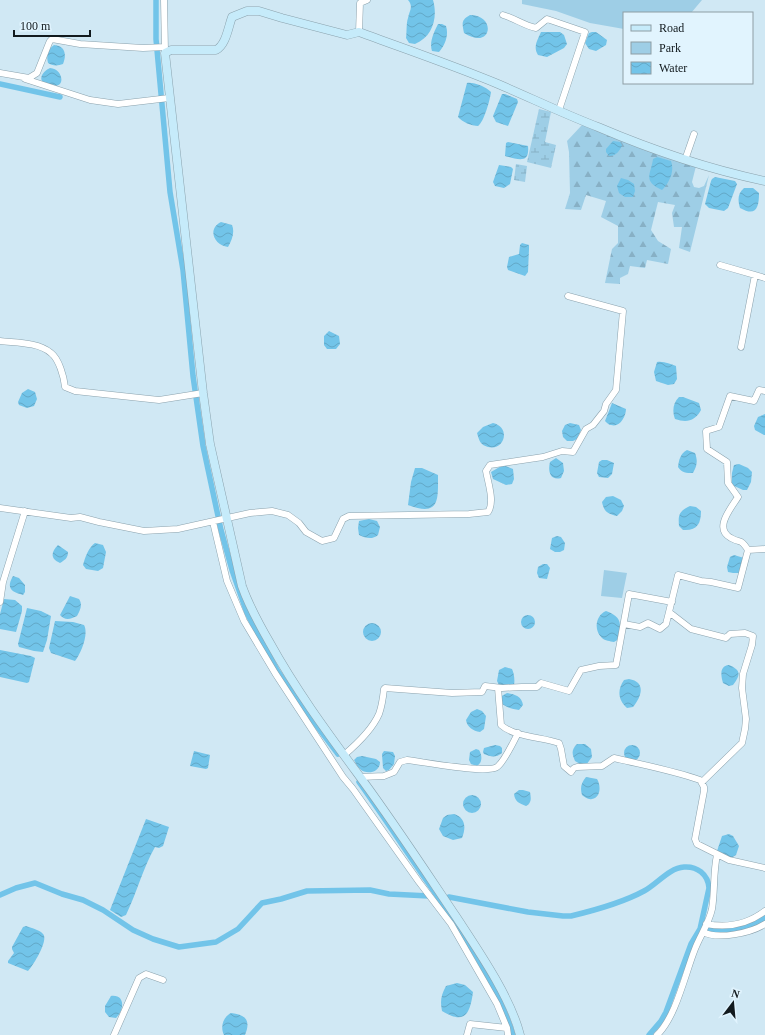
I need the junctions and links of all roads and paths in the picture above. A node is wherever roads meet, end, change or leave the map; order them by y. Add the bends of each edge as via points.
1 (164, 0) edge
2 (367, 0) edge
3 (503, 15) dead end
4 (358, 32) junction
5 (165, 50) junction
6 (0, 73) edge
7 (18, 77) junction
8 (169, 98) junction
9 (559, 110) junction
10 (694, 134) dead end
11 (685, 160) junction
12 (765, 181) edge
13 (720, 265) dead end
14 (755, 275) junction
15 (765, 278) edge
16 (568, 296) dead end
17 (0, 342) edge
18 (741, 347) dead end
19 (765, 391) edge
20 (203, 393) junction
21 (0, 508) edge
22 (25, 512) junction
23 (228, 518) junction
24 (213, 522) junction
25 (765, 549) edge
26 (748, 550) junction
27 (0, 602) edge
28 (672, 602) junction
29 (669, 612) junction
30 (624, 624) junction
31 (498, 688) junction
32 (518, 733) junction
33 (344, 755) junction
34 (361, 777) junction
35 (702, 782) junction
36 (716, 855) junction
37 (765, 868) edge
38 (765, 911) edge
39 (706, 924) junction
40 (765, 924) edge
41 (703, 932) junction
42 (162, 980) dead end
43 (507, 1028) junction
44 (114, 1035) edge
45 (467, 1035) edge
46 (508, 1035) edge
47 (520, 1035) edge
48 (657, 1035) edge

1 - 5 street
2 - 4 street via 360,3
3 - 9 street via 536,28 547,19 585,32
4 - 5 street via 347,34 259,11 247,12 232,17 222,44 216,50
4 - 9 street via 440,61
5 - 7 street via 50,40 37,72 29,78
5 - 8 street
6 - 7 street
7 - 8 street via 90,100 118,104
8 - 20 street
9 - 11 street
10 - 11 street
11 - 12 street
13 - 14 street
14 - 15 street
14 - 18 street
16 - 23 street via 623,311 616,390 604,411 593,425 586,429 573,452 562,451 542,457 490,465 486,472 491,497 491,508 488,512 348,516 343,519 334,538 322,541 282,513 261,512
17 - 20 street via 35,345 52,353 63,373 65,387 75,391 159,400
19 - 26 street via 759,390 754,401 730,396 719,427 706,431 707,449 728,462 728,483 738,497 722,524 723,530 730,538 743,542
20 - 23 street via 210,444
21 - 22 street
22 - 24 street via 80,517 144,531 178,529
22 - 27 street via 6,571
23 - 24 street
23 - 33 street via 242,586 254,615 295,686
24 - 43 street via 227,581 244,621 343,777 451,924 497,1004
25 - 26 street
26 - 28 street via 738,588 678,575
28 - 29 street
28 - 30 street via 629,594
29 - 30 street via 666,624 660,629 648,623 640,627
29 - 35 street via 690,629 726,638 730,634 745,633 753,636 743,674 746,719 742,743
30 - 31 street via 616,665 581,670 569,691 541,683 537,687
31 - 32 street via 501,725
31 - 33 street via 485,686 482,692 452,693 385,688 376,720 359,742
32 - 34 street via 500,764 492,769 461,768 407,760 400,762 394,772 384,776
32 - 35 street via 559,743 564,766 570,772 577,767 602,766 614,758 658,767
33 - 34 street
34 - 47 street via 470,938 508,1004
35 - 36 street via 704,791 695,839 697,844
36 - 37 street
36 - 39 street via 712,908
38 - 39 street via 745,923
39 - 41 street
40 - 41 street via 754,930 727,935 715,936
41 - 48 street via 670,1018
42 - 44 street via 146,974 139,978
43 - 45 street via 470,1024
43 - 46 street

